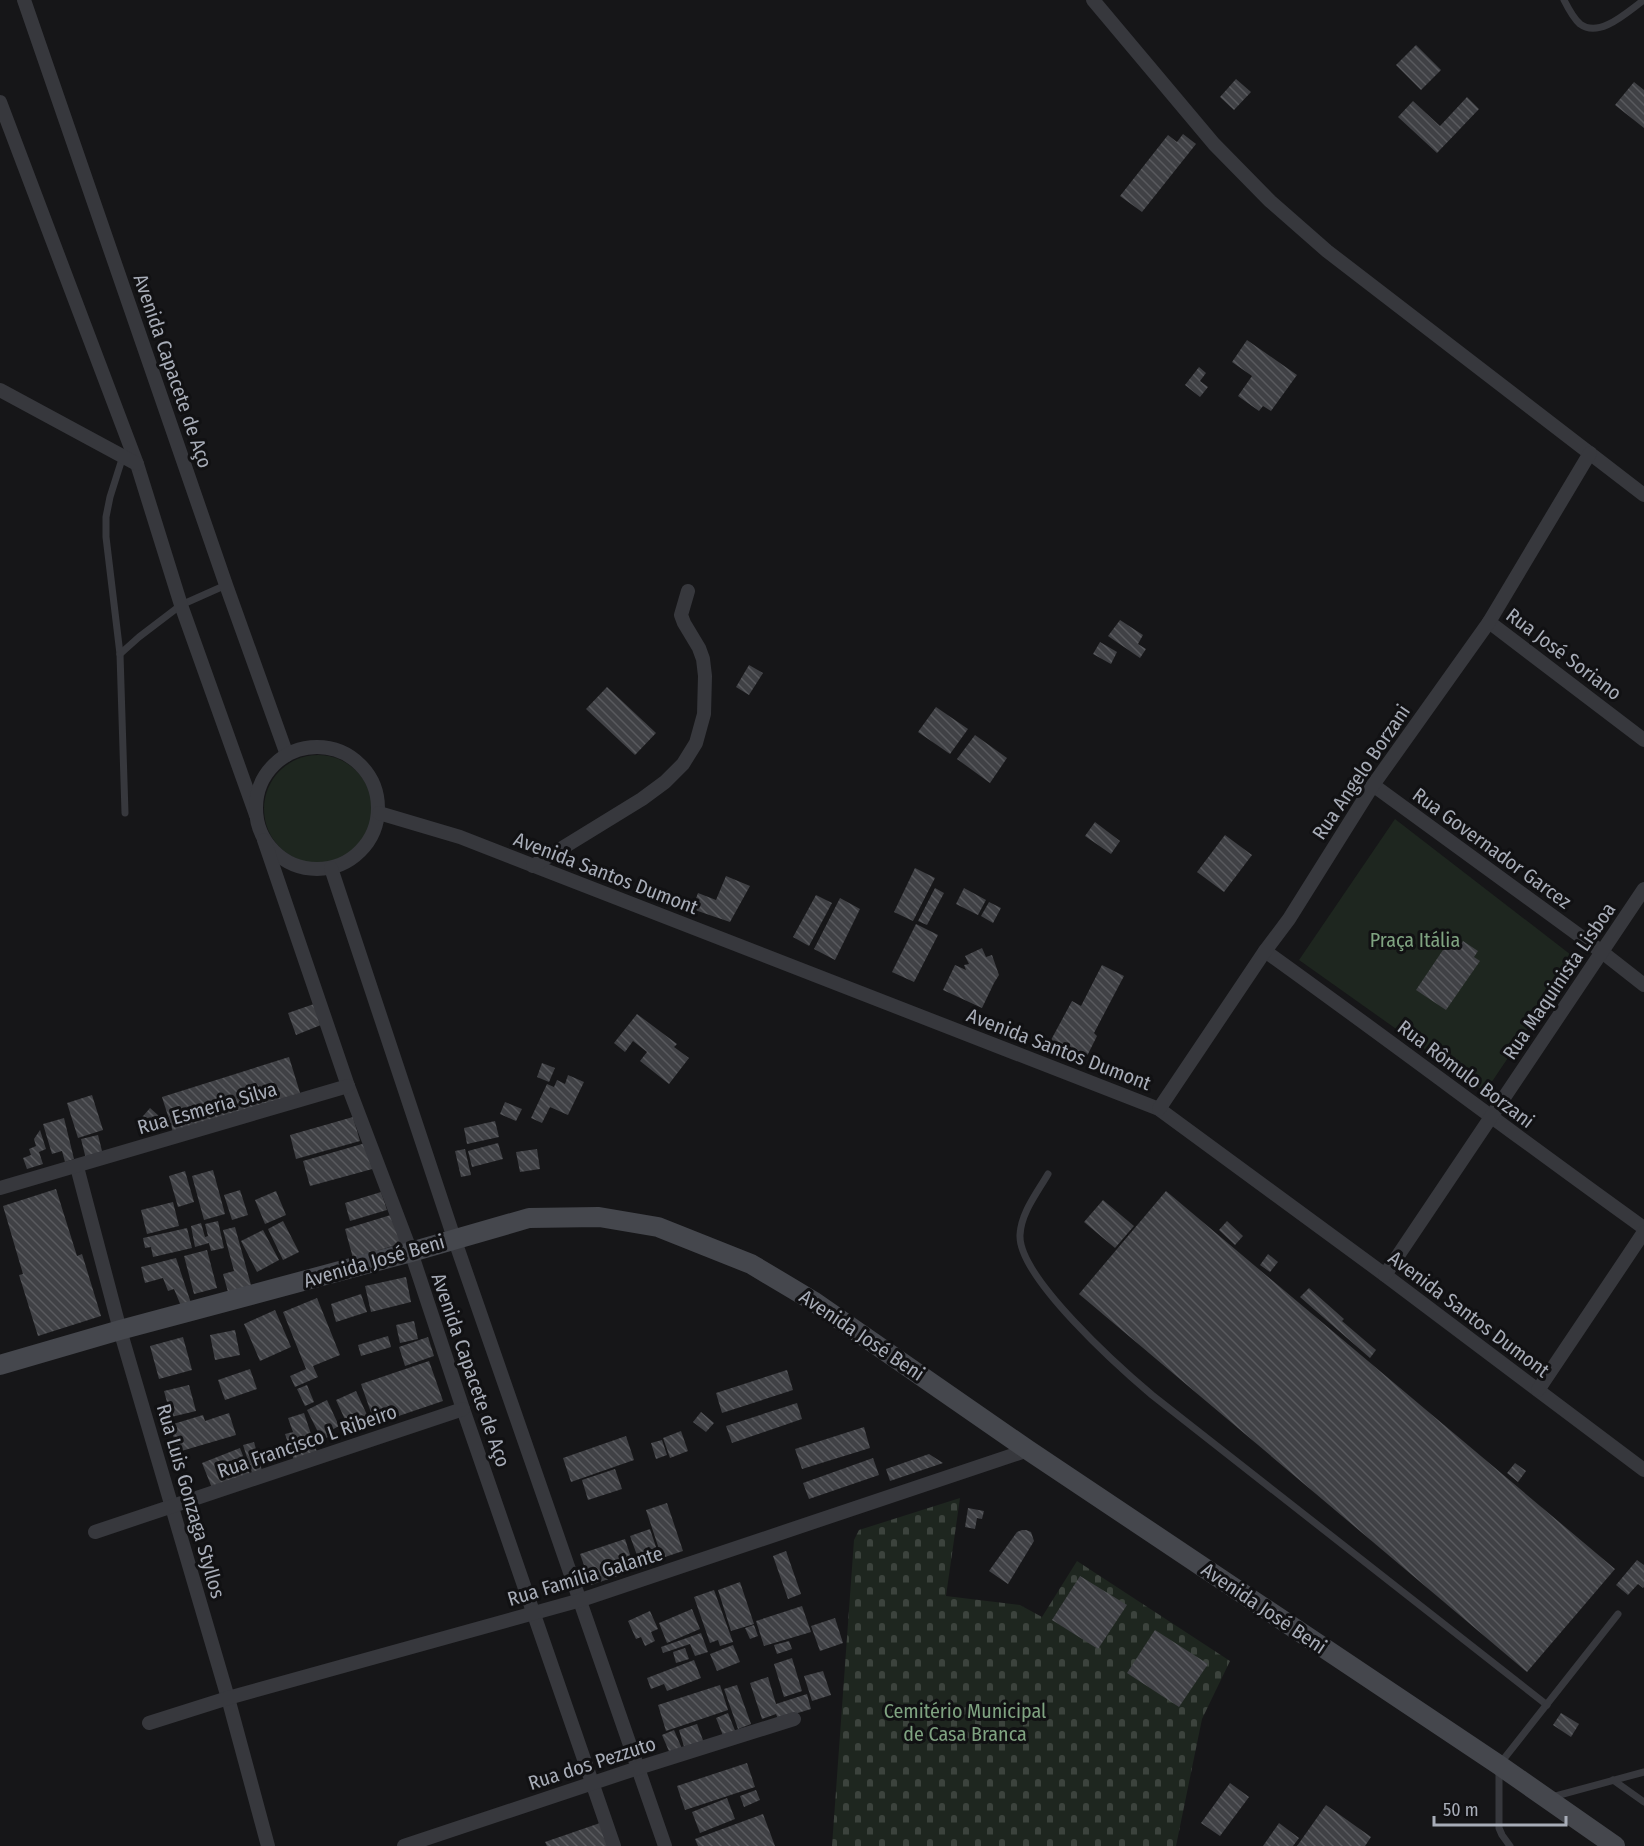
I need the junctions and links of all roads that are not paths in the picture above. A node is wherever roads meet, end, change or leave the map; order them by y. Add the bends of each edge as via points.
1 (24, 0) edge
2 (1093, 0) edge
3 (1564, 0) edge
4 (1644, 0) edge
5 (0, 102) edge
6 (0, 390) edge
7 (1590, 453) junction
8 (123, 456) junction
9 (137, 464) junction
10 (1644, 495) edge
11 (226, 585) junction
12 (687, 591) dead end
13 (181, 605) junction
14 (1489, 622) junction
15 (120, 654) junction
16 (1644, 740) edge
17 (288, 755) junction
18 (1373, 785) junction
19 (125, 813) dead end
20 (379, 813) junction
21 (256, 815) junction
22 (264, 840) junction
23 (533, 866) junction
24 (331, 868) junction
25 (1644, 888) edge
26 (1265, 951) junction
27 (1602, 952) junction
28 (1644, 986) edge
29 (348, 1086) junction
30 (1159, 1110) junction
31 (1491, 1118) junction
32 (77, 1167) junction
33 (1048, 1174) dead end
34 (0, 1188) edge
35 (1644, 1230) edge
36 (454, 1238) junction
37 (411, 1252) junction
38 (1385, 1275) junction
39 (120, 1330) junction
40 (0, 1365) edge
41 (1538, 1390) junction
42 (463, 1409) junction
43 (1028, 1450) junction
44 (1644, 1470) edge
45 (173, 1507) junction
46 (95, 1532) dead end
47 (581, 1600) junction
48 (533, 1613) junction
49 (1618, 1614) dead end
50 (228, 1698) junction
51 (1547, 1705) junction
52 (794, 1719) dead end
53 (149, 1722) dead end
54 (1499, 1766) junction
55 (638, 1768) junction
56 (1644, 1772) edge
57 (1613, 1780) junction
58 (591, 1784) junction
59 (1547, 1798) junction
60 (1644, 1802) edge
61 (268, 1846) edge
62 (404, 1846) edge
63 (614, 1846) edge
64 (664, 1846) edge
65 (1510, 1846) edge
66 (1616, 1846) edge

1 - 11 street, Avenida Capacete de Aço
2 - 7 street via 1214,144 1270,201 1327,251
3 - 4 lane via 1581,24 1593,29
5 - 9 street
6 - 8 street
7 - 10 street
7 - 14 street, Rua Angelo Borzani
8 - 9 street
8 - 15 lane via 106,517
9 - 13 street
11 - 13 lane
11 - 17 street, Avenida Capacete de Aço
12 - 23 street via 681,615 699,648 705,675 704,714 696,743 665,782
13 - 15 lane
13 - 21 street
14 - 16 street, Rua José Soriano
14 - 18 street, Rua Angelo Borzani
15 - 19 lane
17 - 20 street via 304,748 323,747 358,762 378,794
17 - 21 street via 262,780
18 - 26 street, Rua Angelo Borzani
18 - 27 street, Rua Governador Garcez
20 - 23 street, Avenida Santos Dumont via 460,837
20 - 24 street via 364,849
21 - 22 street
22 - 24 street via 276,855 293,865 312,870
22 - 29 street, Avenida Capacete de Aço
23 - 30 street, Avenida Santos Dumont
24 - 36 street, Avenida Capacete de Aço
25 - 27 street, Rua Maquinista Lisboa
26 - 30 street, Rua Angelo Borzani
26 - 31 street, Rua Rômulo Borzani
27 - 28 street, Rua Governador Garcez
27 - 31 street, Rua Maquinista Lisboa
29 - 32 street, Rua Esmeria Silva
29 - 37 street, Avenida Capacete de Aço
30 - 38 street, Avenida Santos Dumont
31 - 35 street, Rua Rômulo Borzani
31 - 38 street, Rua Maquinista Lisboa
32 - 34 street, Rua Esmeria Silva
32 - 39 street, Rua Luis Gonzaga Styllos
33 - 51 lane via 1023,1218 1019,1238 1038,1280 1061,1307 1152,1395
35 - 41 street
36 - 37 main road, Avenida José Beni
36 - 43 main road, Avenida José Beni via 529,1218 599,1217 658,1227 751,1264 813,1300
36 - 47 street, Avenida Capacete de Aço
37 - 39 main road, Avenida José Beni
37 - 42 street, Avenida Capacete de Aço
38 - 41 street, Avenida Santos Dumont
39 - 40 main road, Avenida José Beni
39 - 45 street, Rua Luis Gonzaga Styllos
41 - 44 street, Avenida Santos Dumont
42 - 45 street, Rua Francisco L Ribeiro
42 - 48 street, Avenida Capacete de Aço
43 - 47 street, Rua Família Galante
43 - 54 main road, Avenida José Beni
45 - 46 street, Rua Francisco L Ribeiro
45 - 50 street, Rua Luis Gonzaga Styllos
47 - 48 street, Rua Família Galante
47 - 55 street, Avenida Capacete de Aço
48 - 50 street, Rua Família Galante
48 - 58 street, Avenida Capacete de Aço
49 - 51 lane
50 - 53 street, Rua Família Galante
50 - 61 street, Rua Luis Gonzaga Styllos
51 - 54 lane
52 - 55 street, Rua dos Pezzuto
54 - 59 main road, Avenida José Beni
54 - 65 lane via 1499,1828
55 - 58 street, Rua dos Pezzuto
55 - 64 street, Avenida Capacete de Aço
56 - 57 lane
57 - 59 lane
57 - 60 lane
58 - 62 street, Rua dos Pezzuto
58 - 63 street, Avenida Capacete de Aço
59 - 66 main road, Avenida José Beni

